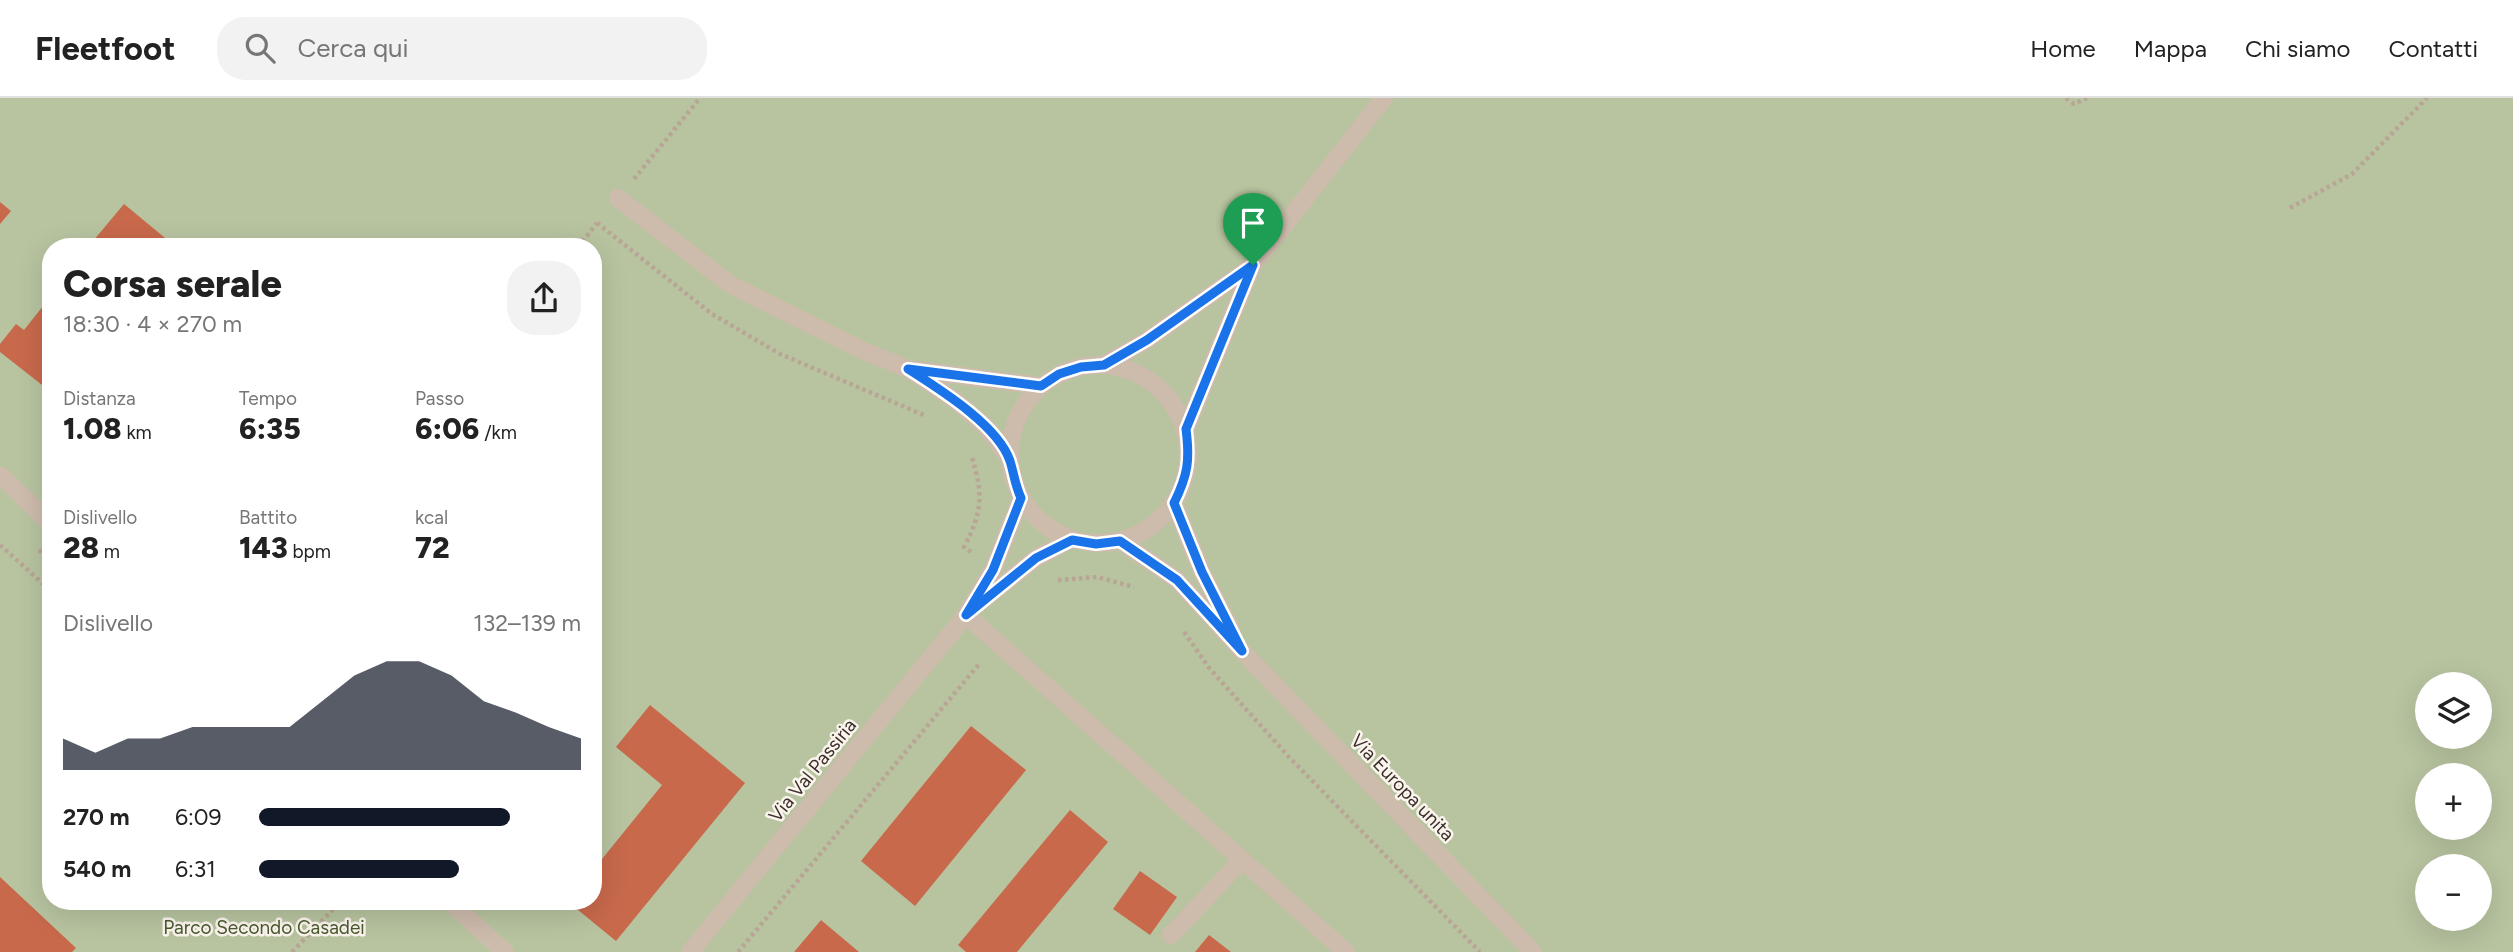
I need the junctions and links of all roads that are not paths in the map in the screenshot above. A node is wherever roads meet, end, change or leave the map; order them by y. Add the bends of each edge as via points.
1 (1384, 98) edge
2 (618, 198) road end
3 (1253, 265) junction
4 (1104, 365) junction
5 (908, 369) junction
6 (1041, 386) junction
7 (1186, 429) junction
8 (1010, 460) junction
9 (0, 475) edge
10 (1021, 498) junction
11 (1174, 503) junction
12 (42, 515) edge
13 (1072, 540) junction
14 (1120, 541) junction
15 (966, 615) junction
16 (1242, 651) junction
17 (1242, 860) junction
18 (459, 910) edge
19 (1171, 935) dead end
20 (505, 952) edge
21 (690, 952) edge
22 (1346, 952) edge
23 (1534, 952) edge

1 - 3 street
2 - 5 street via 731,285
3 - 4 street
3 - 7 street
4 - 6 street via 1059,374
4 - 7 street via 1130,370 1155,384 1174,404
5 - 6 street
5 - 8 street via 988,429
6 - 8 street via 1017,420
7 - 11 street via 1185,480
8 - 10 street
9 - 12 street
10 - 13 street via 1034,516
10 - 15 street, Via Val Passiria via 993,570
11 - 14 street via 1160,521
11 - 16 street, Via Europa unita
13 - 14 street
13 - 15 street, Via Val Passiria via 1036,558
14 - 16 street, Via Europa unita via 1177,580
15 - 17 street
15 - 21 street, Via Val Passiria
16 - 23 street, Via Europa unita
17 - 19 street
17 - 22 street
18 - 20 street

